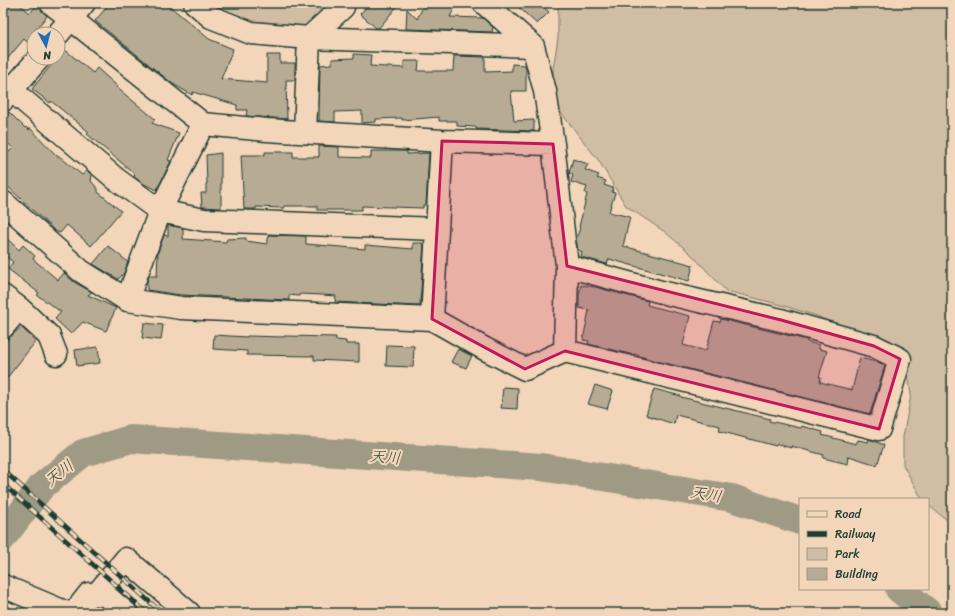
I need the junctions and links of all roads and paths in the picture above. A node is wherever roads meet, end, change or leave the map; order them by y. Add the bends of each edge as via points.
1 (51, 3) edge
2 (195, 3) edge
3 (484, 3) edge
4 (343, 4) edge
5 (71, 19) edge
6 (309, 38) junction
7 (533, 46) junction
8 (31, 66) edge
9 (6, 92) edge
10 (203, 124) junction
11 (305, 132) junction
12 (442, 141) junction
13 (553, 144) junction
14 (3, 202) edge
15 (160, 211) junction
16 (436, 229) junction
17 (567, 266) junction
18 (127, 300) junction
19 (11, 302) edge
20 (432, 319) junction
21 (3, 327) edge
22 (565, 351) junction
23 (56, 354) dead end
24 (3, 586) edge
25 (97, 594) junction
26 (67, 612) edge
27 (126, 613) edge
28 (189, 613) edge

1 - 5 street
2 - 6 street via 211,17 251,33
3 - 7 street
4 - 6 street
5 - 10 street
6 - 7 street
6 - 11 street
7 - 13 street via 545,91
8 - 9 street
9 - 15 street
10 - 11 street
10 - 15 street
11 - 12 street
12 - 13 street
12 - 16 street
13 - 17 street
14 - 18 street via 81,271
15 - 16 street via 204,220
15 - 18 street
16 - 20 street
17 - 22 street
17 - 22 street via 665,293 781,320 874,346 900,359 878,429
18 - 20 street via 181,308
19 - 21 street
19 - 23 street via 49,336
20 - 22 street via 525,369
24 - 26 street
25 - 26 street via 89,594
25 - 27 street via 105,595
25 - 28 street via 126,559

